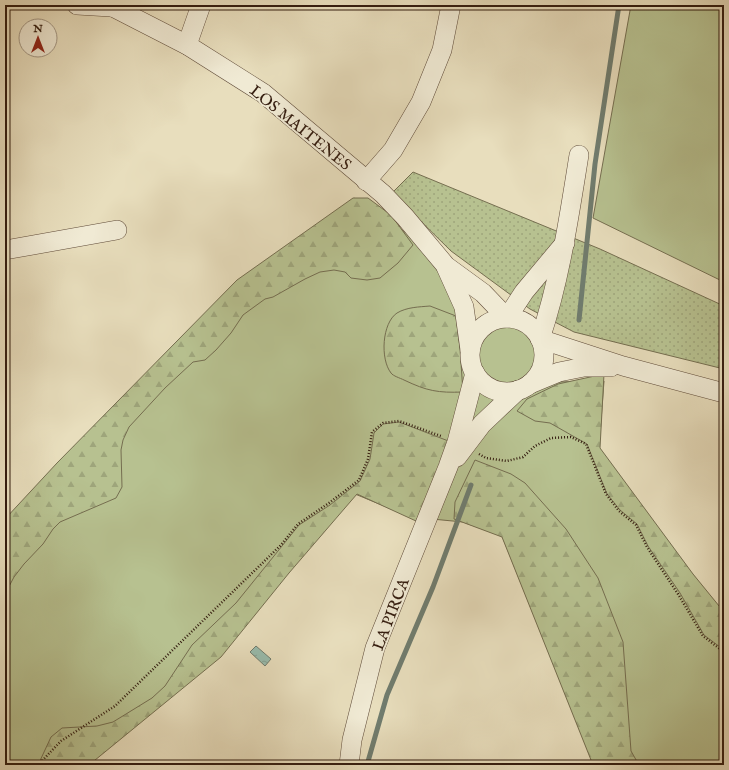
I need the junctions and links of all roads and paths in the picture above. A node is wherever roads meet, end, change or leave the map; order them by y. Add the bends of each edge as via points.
1 (77, 5) edge
2 (201, 5) edge
3 (451, 5) edge
4 (110, 6) edge
5 (188, 45) junction
6 (579, 155) dead end
7 (366, 181) junction
8 (117, 230) dead end
9 (565, 243) junction
10 (5, 250) edge
11 (446, 266) junction
12 (507, 318) junction
13 (540, 339) junction
14 (470, 351) junction
15 (623, 366) junction
16 (475, 373) junction
17 (524, 387) junction
18 (724, 393) edge
19 (448, 467) junction
20 (115, 706) dead end
21 (38, 765) edge
22 (349, 765) edge

1 - 4 street, LOS MAITENES
2 - 5 street
3 - 7 street via 442,50 421,102 393,150
4 - 5 street, LOS MAITENES
5 - 7 street, LOS MAITENES via 264,93
6 - 9 street
7 - 11 street, LOS MAITENES via 400,212
8 - 10 street
9 - 12 street via 524,292
9 - 13 street via 550,311
11 - 12 street, LOS MAITENES via 483,293
11 - 14 street, LOS MAITENES via 464,307
12 - 13 street via 527,324 535,330
12 - 14 street via 482,328
13 - 15 street, LA PIRCA
13 - 17 street via 544,351 543,363 538,374
14 - 16 street
15 - 17 street, LA PIRCA via 584,367 559,372
15 - 18 street, LA PIRCA
16 - 17 street via 494,389 506,391
16 - 19 street, LA PIRCA
17 - 19 street, LA PIRCA via 482,424
19 - 22 street, LA PIRCA via 375,648 352,740
20 - 21 path via 61,742

